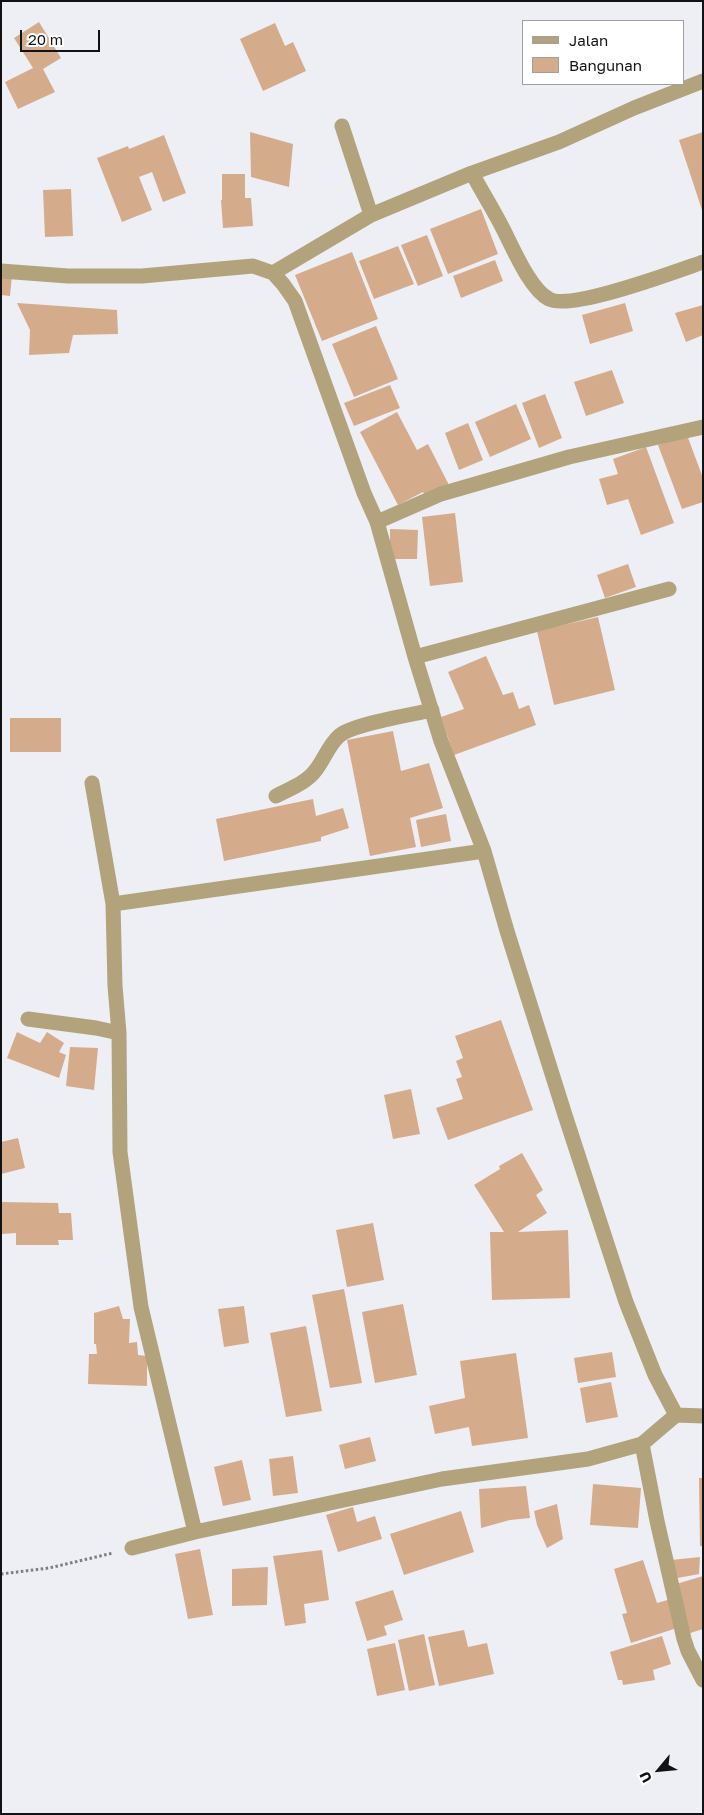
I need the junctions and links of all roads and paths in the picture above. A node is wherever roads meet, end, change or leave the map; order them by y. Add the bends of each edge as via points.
1 (703, 82) edge
2 (342, 126) dead end
3 (472, 174) junction
4 (371, 215) junction
5 (703, 262) edge
6 (1, 271) edge
7 (273, 273) junction
8 (703, 427) edge
9 (377, 522) junction
10 (669, 589) dead end
11 (415, 657) junction
12 (432, 710) junction
13 (92, 783) dead end
14 (276, 796) dead end
15 (484, 851) junction
16 (114, 904) junction
17 (28, 1018) dead end
18 (119, 1033) junction
19 (676, 1415) junction
20 (703, 1416) edge
21 (642, 1444) junction
22 (195, 1532) junction
23 (132, 1548) joint
24 (1, 1574) edge
25 (703, 1680) edge

1 - 3 street
2 - 4 street
3 - 4 street
3 - 5 street via 519,262 542,294 556,302 598,297
4 - 7 street
6 - 7 street via 68,276 142,276 253,266
7 - 9 street via 295,301
8 - 9 street via 569,457 441,494
9 - 11 street
10 - 11 street
11 - 12 street
12 - 14 street via 352,728 339,735 309,778
12 - 15 street
13 - 16 street
15 - 16 street
15 - 19 street via 626,1302 655,1374
16 - 18 street
17 - 18 street
18 - 22 street via 120,1152 141,1307
19 - 20 street
19 - 21 street
21 - 22 street via 588,1459 442,1479
21 - 25 street via 656,1521 684,1639
22 - 23 street
23 - 24 path via 49,1568

